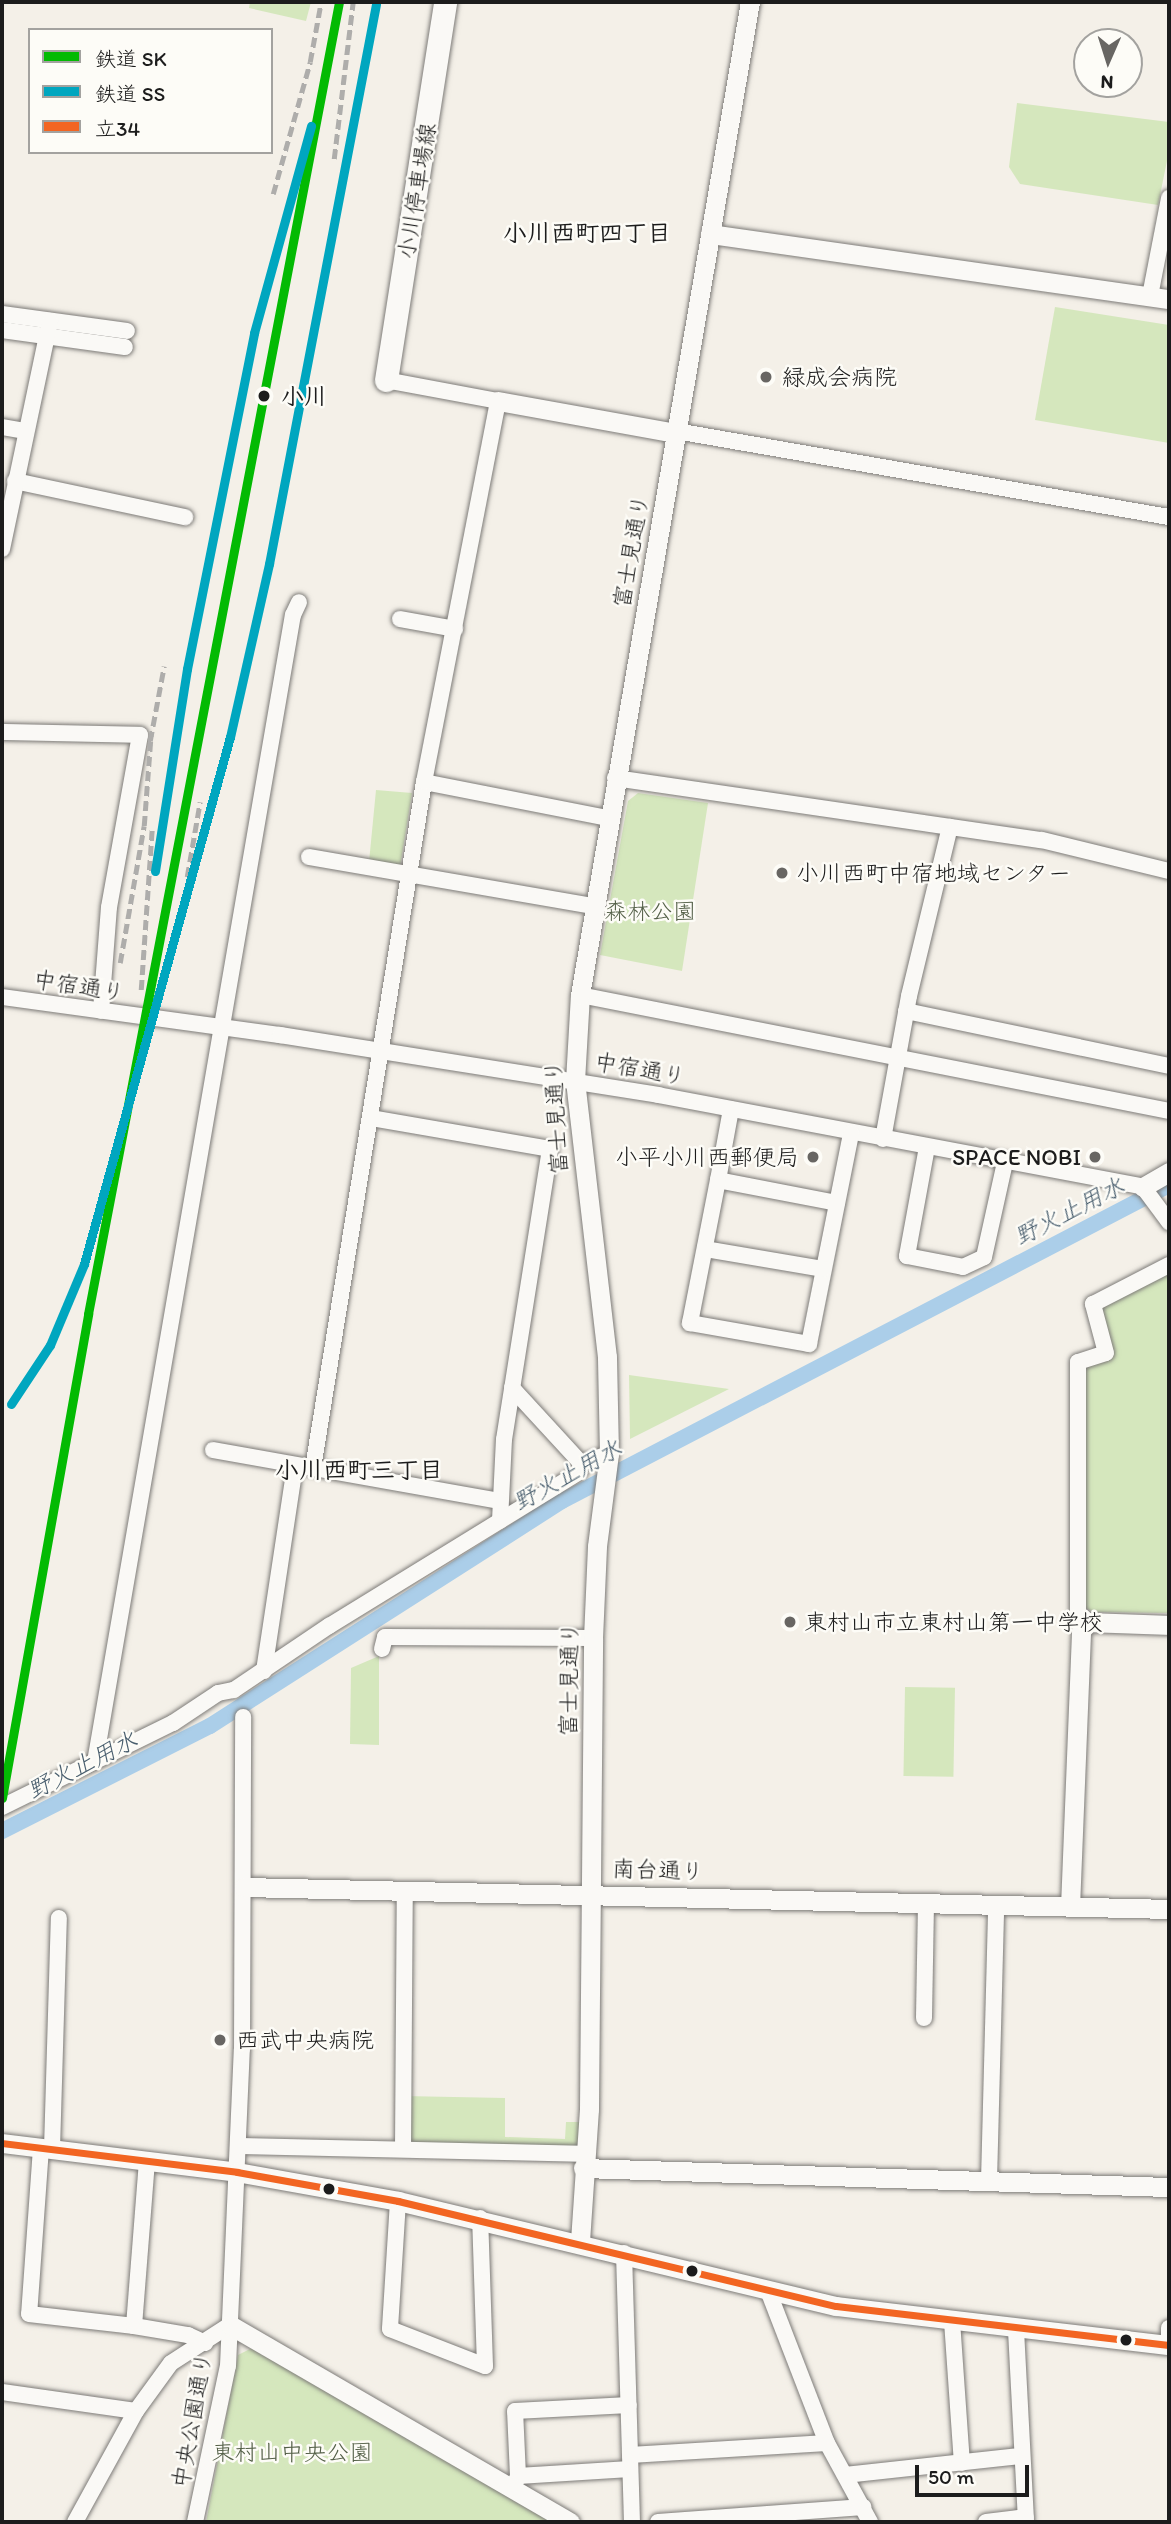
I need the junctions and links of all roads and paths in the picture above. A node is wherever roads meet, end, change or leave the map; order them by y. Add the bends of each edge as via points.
1 (445, 2) edge
2 (750, 2) edge
3 (1169, 198) edge
4 (710, 233) junction
5 (1160, 298) edge
6 (2, 314) edge
7 (48, 328) junction
8 (2, 330) edge
9 (126, 339) dead end
10 (386, 380) joint
11 (498, 401) junction
12 (2, 427) edge
13 (24, 431) junction
14 (676, 432) junction
15 (15, 481) junction
16 (6, 512) edge
17 (185, 517) dead end
18 (1169, 517) edge
19 (2, 549) edge
20 (299, 602) dead end
21 (400, 619) dead end
22 (455, 629) junction
23 (2, 732) edge
24 (615, 778) junction
25 (425, 782) junction
26 (607, 818) junction
27 (950, 828) junction
28 (309, 857) dead end
29 (1169, 871) edge
30 (410, 874) junction
31 (593, 906) junction
32 (580, 995) junction
33 (2, 997) edge
34 (101, 1012) junction
35 (906, 1012) junction
36 (222, 1026) junction
37 (382, 1051) junction
38 (898, 1058) junction
39 (1169, 1066) edge
40 (575, 1081) junction
41 (731, 1109) junction
42 (1169, 1111) edge
43 (371, 1118) junction
44 (851, 1133) junction
45 (883, 1139) junction
46 (927, 1147) junction
47 (1005, 1162) junction
48 (1169, 1172) edge
49 (718, 1180) junction
50 (1149, 1194) junction
51 (837, 1203) junction
52 (1169, 1222) edge
53 (705, 1249) junction
54 (1169, 1265) edge
55 (823, 1269) junction
56 (512, 1388) junction
57 (213, 1450) dead end
58 (609, 1458) junction
59 (581, 1463) junction
60 (295, 1465) junction
61 (313, 1468) junction
62 (500, 1501) junction
63 (500, 1521) junction
64 (1089, 1622) junction
65 (1169, 1625) edge
66 (593, 1638) junction
67 (382, 1649) dead end
68 (264, 1671) junction
69 (243, 1717) dead end
70 (95, 1762) junction
71 (2, 1807) edge
72 (244, 1887) junction
73 (405, 1890) junction
74 (591, 1892) junction
75 (926, 1903) junction
76 (996, 1905) junction
77 (1070, 1907) junction
78 (1169, 1909) edge
79 (59, 1918) dead end
80 (924, 2018) dead end
81 (2, 2143) edge
82 (238, 2146) junction
83 (47, 2149) junction
84 (403, 2149) junction
85 (147, 2161) junction
86 (584, 2161) junction
87 (237, 2172) junction
88 (989, 2181) junction
89 (1169, 2187) edge
90 (398, 2200) junction
91 (480, 2218) junction
92 (580, 2241) junction
93 (624, 2253) junction
94 (769, 2293) junction
95 (952, 2321) junction
96 (230, 2325) junction
97 (134, 2326) junction
98 (1169, 2328) edge
99 (1016, 2330) junction
100 (205, 2343) junction
101 (1169, 2345) edge
102 (2, 2392) edge
103 (629, 2405) junction
104 (136, 2411) junction
105 (827, 2443) junction
106 (1021, 2456) junction
107 (630, 2462) junction
108 (962, 2463) junction
109 (845, 2475) junction
110 (515, 2482) junction
111 (863, 2507) junction
112 (1026, 2520) edge
113 (75, 2522) edge
114 (195, 2522) edge
115 (570, 2522) edge
116 (632, 2522) edge
117 (658, 2522) edge
118 (870, 2522) edge
119 (986, 2522) edge

1 - 10 main road, 小川停車場線
2 - 4 street, 富士見通り
3 - 5 street
4 - 5 street
4 - 14 street, 富士見通り
6 - 7 street
7 - 8 street
7 - 9 street
7 - 13 street
10 - 11 street
11 - 14 street
11 - 22 street
12 - 13 street
13 - 15 street
14 - 18 street
14 - 24 street, 富士見通り
15 - 16 street
15 - 17 street
16 - 19 street
20 - 36 street via 293,615
21 - 22 street
22 - 25 street
23 - 34 street via 140,736 109,907
24 - 26 street, 富士見通り
24 - 27 street
25 - 26 street
25 - 30 street
26 - 31 street, 富士見通り
27 - 29 street via 1042,840
27 - 35 street
28 - 30 street
30 - 31 street
30 - 37 street
31 - 32 street, 富士見通り
32 - 38 street
32 - 40 street, 富士見通り
33 - 34 street, 中宿通り
34 - 36 street, 中宿通り
35 - 38 street
35 - 39 street
36 - 37 street, 中宿通り
36 - 70 street
37 - 40 street, 中宿通り
37 - 43 street
38 - 42 street
38 - 45 street
40 - 41 street, 中宿通り
40 - 58 street, 富士見通り via 607,1357
41 - 44 street, 中宿通り
41 - 49 street
43 - 56 street via 550,1149
43 - 61 street
44 - 45 street, 中宿通り
44 - 51 street
45 - 46 street, 中宿通り
46 - 47 street, 中宿通り
46 - 47 street via 907,1256 963,1267 984,1257
47 - 50 street, 中宿通り
48 - 50 street
49 - 51 street
49 - 53 street
50 - 52 street
51 - 55 street
53 - 55 street
53 - 55 street via 691,1323 808,1344
54 - 64 street via 1093,1304 1106,1353 1078,1362 1078,1613
56 - 59 street
56 - 62 street
57 - 60 street
58 - 59 street
58 - 66 street, 富士見通り via 597,1546
59 - 63 street via 579,1472
60 - 61 street
60 - 68 street
61 - 62 street
62 - 63 street
63 - 68 street
64 - 65 street
64 - 77 street via 1081,1630
66 - 67 street via 385,1637
66 - 74 street, 富士見通り
68 - 70 street
69 - 72 street, 中央公園通り
70 - 71 street
72 - 73 street, 南台通り
72 - 82 street, 中央公園通り
73 - 74 street, 南台通り
73 - 84 street
74 - 75 street, 南台通り
74 - 86 street, 富士見通り
75 - 76 street, 南台通り
75 - 80 street
76 - 77 street, 南台通り
76 - 88 street
77 - 78 street, 南台通り
79 - 83 street
81 - 83 street
82 - 84 street
82 - 87 street, 中央公園通り
83 - 85 street
83 - 97 street via 29,2314
84 - 86 street
85 - 87 street
85 - 97 street
86 - 88 street
86 - 92 street, 富士見通り
87 - 90 street
87 - 96 street, 中央公園通り
88 - 89 street
90 - 91 street
90 - 91 street via 390,2329 485,2366
91 - 92 street
92 - 93 street
93 - 94 street
93 - 103 street
94 - 95 street
94 - 105 street
95 - 99 street
95 - 108 street
96 - 100 street
96 - 110 street
96 - 114 street, 中央公園通り via 228,2366
97 - 100 street
98 - 101 street
99 - 101 street
99 - 106 street
100 - 104 street via 171,2363
102 - 104 street
103 - 107 street
103 - 110 street via 515,2411
104 - 113 street
105 - 107 street
105 - 109 street
106 - 108 street
106 - 112 street
107 - 110 street
107 - 116 street
108 - 109 street
109 - 111 street
110 - 115 street
111 - 117 street
111 - 118 street
112 - 119 street

